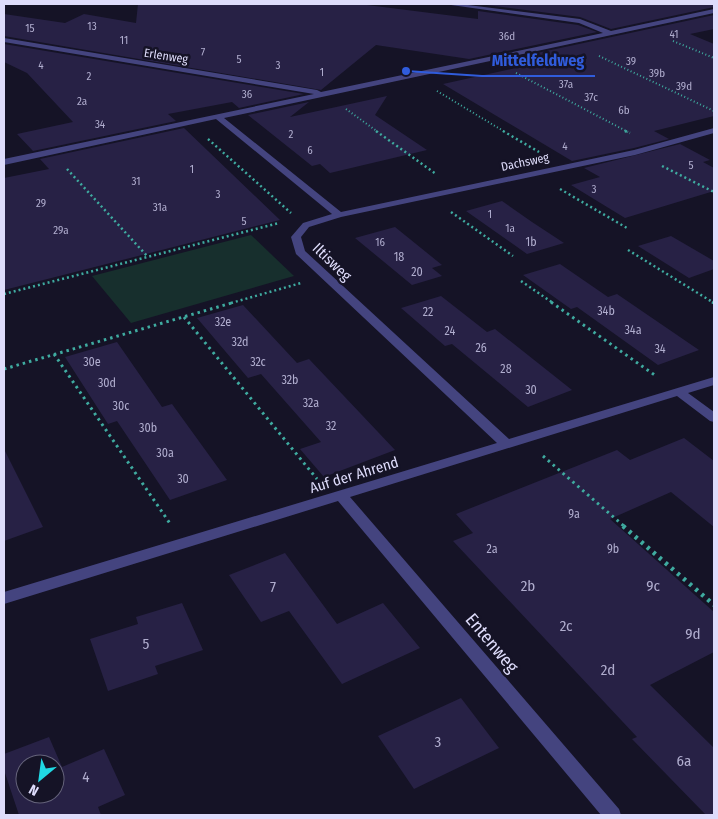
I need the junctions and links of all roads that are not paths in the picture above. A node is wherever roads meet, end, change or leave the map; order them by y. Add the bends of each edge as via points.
1 (447, 4) edge
2 (714, 11) edge
3 (703, 13) junction
4 (714, 17) edge
5 (610, 33) junction
6 (4, 40) edge
7 (324, 93) junction
8 (217, 116) junction
9 (714, 130) edge
10 (4, 162) edge
11 (336, 212) junction
12 (714, 382) edge
13 (679, 392) junction
14 (714, 418) edge
15 (507, 445) junction
16 (337, 497) junction
17 (4, 598) edge
18 (612, 815) edge

1 - 5 street via 580,21
2 - 3 street
3 - 4 street
3 - 5 street
5 - 7 street
6 - 7 street, Erlenweg
7 - 8 street
8 - 10 street
8 - 11 street
9 - 11 street, Dachsweg via 635,152 429,196
11 - 15 street, Iltisweg via 306,225 296,237 300,252
12 - 13 street, Auf der Ahrend
13 - 14 street
13 - 15 street, Auf der Ahrend
15 - 16 street, Auf der Ahrend
16 - 17 street, Auf der Ahrend
16 - 18 street, Entenweg

